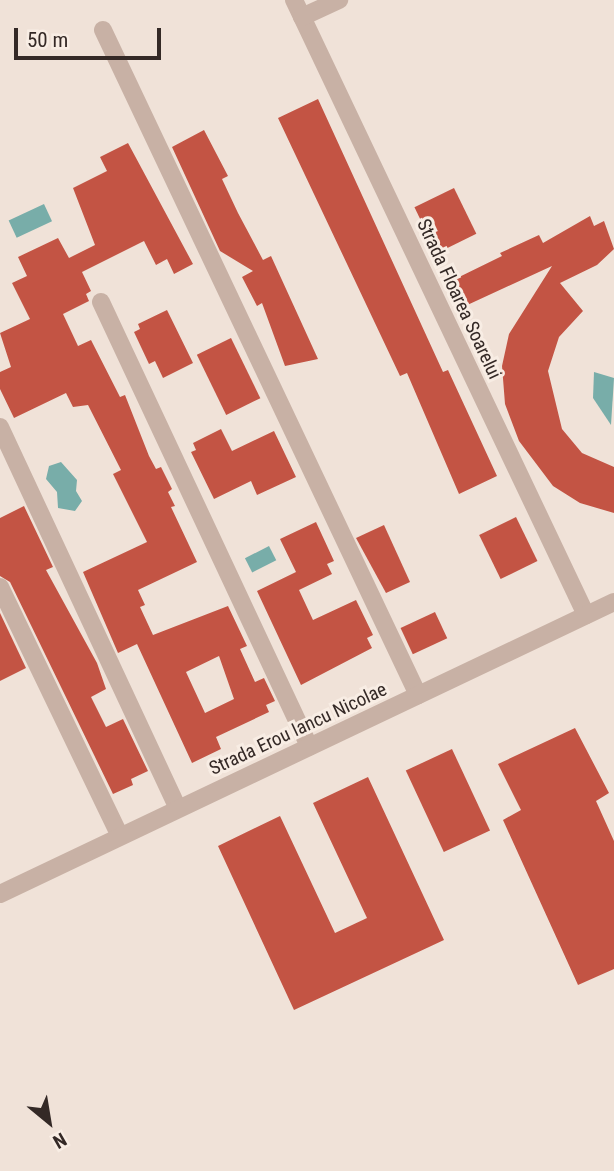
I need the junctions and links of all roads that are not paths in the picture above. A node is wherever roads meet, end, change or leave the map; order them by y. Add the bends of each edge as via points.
1 (294, 0) edge
2 (339, 0) edge
3 (302, 17) junction
4 (103, 30) dead end
5 (102, 302) dead end
6 (0, 427) edge
7 (0, 587) edge
8 (614, 602) edge
9 (586, 615) junction
10 (418, 695) junction
11 (309, 747) junction
12 (178, 809) junction
13 (120, 836) junction
14 (0, 894) edge

1 - 3 street, Strada Floarea Soarelui
2 - 3 street
3 - 9 street, Strada Floarea Soarelui
4 - 10 street
5 - 11 street
6 - 12 street
7 - 13 street
8 - 9 street, Strada Erou Iancu Nicolae
9 - 10 street, Strada Erou Iancu Nicolae
10 - 11 street, Strada Erou Iancu Nicolae
11 - 12 street, Strada Erou Iancu Nicolae
12 - 13 street, Strada Erou Iancu Nicolae
13 - 14 street, Strada Erou Iancu Nicolae

